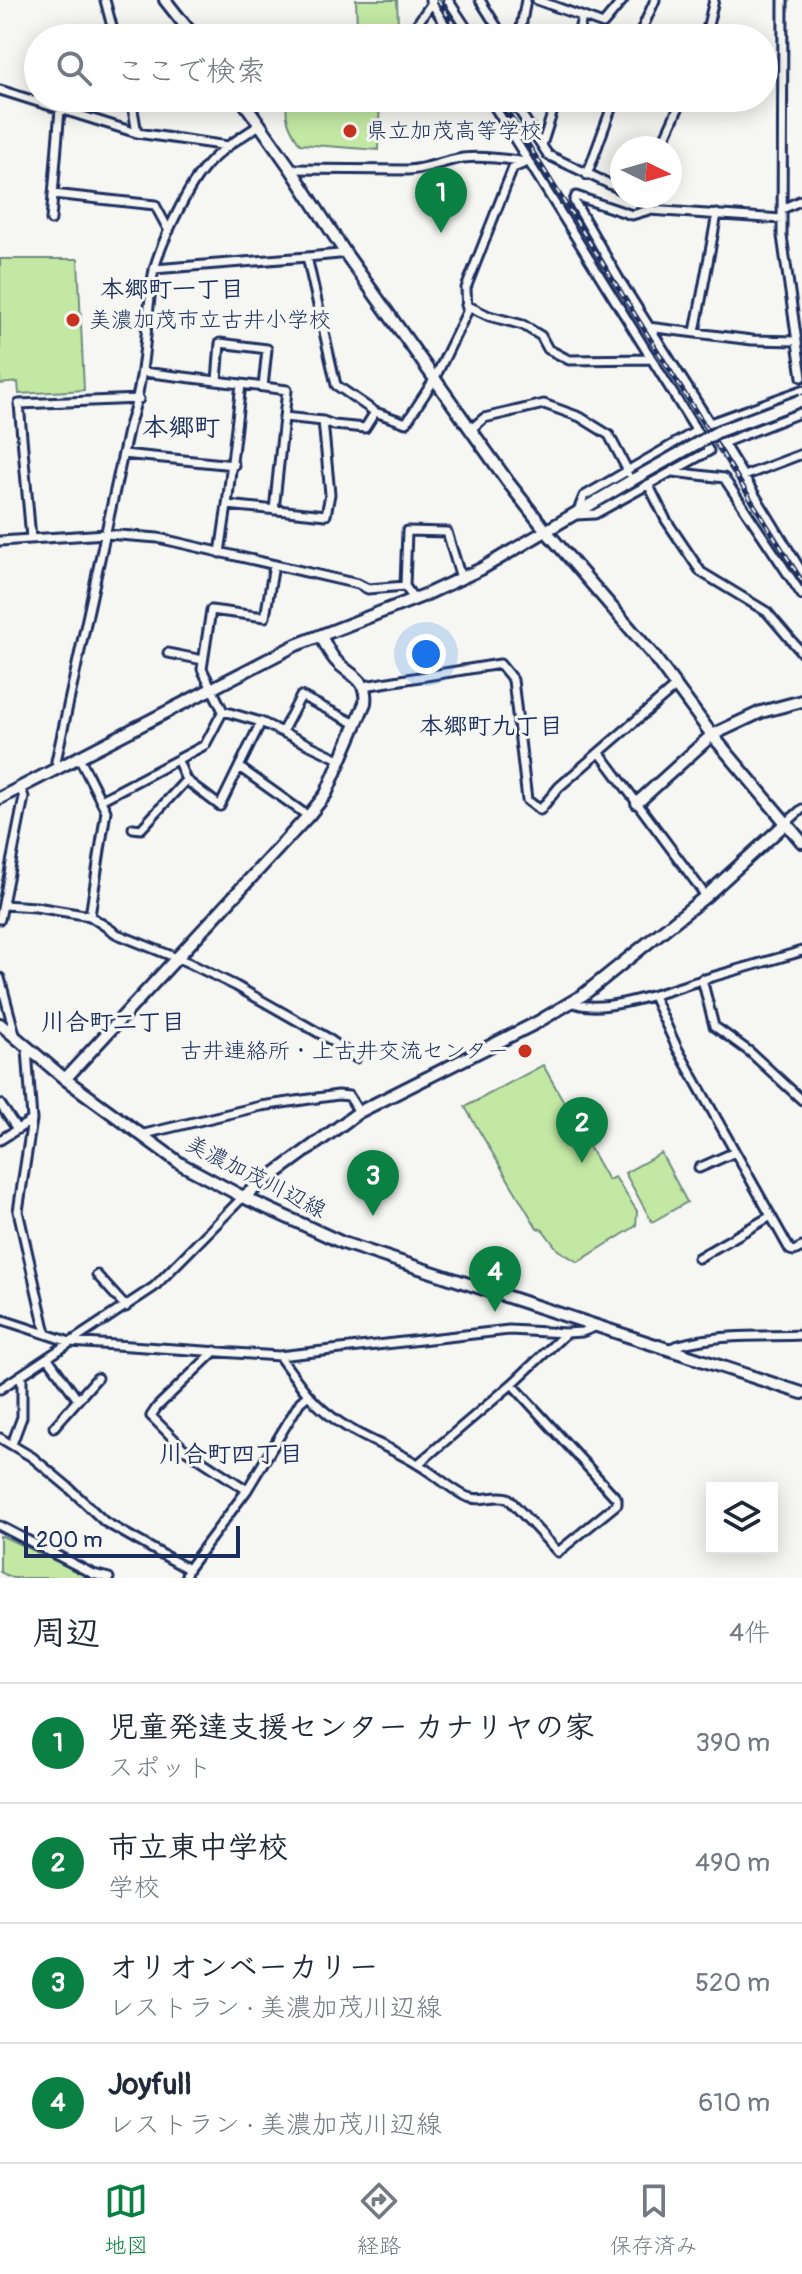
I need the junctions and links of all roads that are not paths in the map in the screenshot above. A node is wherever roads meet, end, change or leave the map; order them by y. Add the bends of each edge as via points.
1 (105, 0) edge
2 (165, 0) edge
3 (432, 0) edge
4 (448, 0) edge
5 (480, 0) edge
6 (526, 0) edge
7 (537, 0) edge
8 (623, 0) edge
9 (655, 0) edge
10 (714, 0) edge
11 (783, 0) edge
12 (582, 18) junction
13 (111, 24) edge
14 (184, 24) edge
15 (416, 24) edge
16 (445, 24) edge
17 (464, 24) edge
18 (495, 24) edge
19 (522, 24) edge
20 (580, 24) edge
21 (644, 24) edge
22 (708, 24) edge
23 (0, 90) edge
24 (24, 98) edge
25 (60, 112) edge
26 (70, 112) edge
27 (133, 112) edge
28 (252, 112) edge
29 (498, 112) edge
30 (520, 112) edge
31 (553, 112) edge
32 (610, 112) edge
33 (677, 112) edge
34 (261, 124) junction
35 (137, 133) junction
36 (666, 136) edge
37 (542, 145) junction
38 (228, 146) junction
39 (528, 162) junction
40 (291, 169) junction
41 (587, 175) junction
42 (610, 185) edge
43 (53, 194) junction
44 (802, 200) edge
45 (782, 209) junction
46 (717, 214) junction
47 (782, 219) junction
48 (51, 220) dead end
49 (169, 231) junction
50 (344, 250) junction
51 (307, 257) junction
52 (154, 269) junction
53 (466, 305) junction
54 (648, 327) junction
55 (695, 332) junction
56 (797, 341) junction
57 (651, 359) junction
58 (143, 372) junction
59 (802, 377) edge
60 (434, 380) junction
61 (217, 381) junction
62 (241, 384) junction
63 (263, 387) junction
64 (802, 390) edge
65 (139, 399) junction
66 (802, 400) edge
67 (375, 412) junction
68 (802, 412) edge
69 (284, 417) junction
70 (323, 421) junction
71 (710, 423) junction
72 (470, 430) junction
73 (696, 431) junction
74 (723, 443) junction
75 (123, 454) junction
76 (802, 454) edge
77 (234, 465) junction
78 (671, 472) junction
79 (631, 476) junction
80 (744, 476) junction
81 (648, 484) junction
82 (227, 505) junction
83 (274, 510) junction
84 (576, 515) junction
85 (547, 532) junction
86 (106, 534) junction
87 (31, 538) junction
88 (0, 541) edge
89 (220, 553) junction
90 (274, 565) junction
91 (802, 572) edge
92 (461, 578) junction
93 (405, 586) junction
94 (802, 595) edge
95 (414, 599) junction
96 (321, 636) junction
97 (168, 653) dead end
98 (802, 653) edge
99 (203, 660) junction
100 (364, 686) junction
101 (676, 686) junction
102 (211, 689) junction
103 (802, 701) edge
104 (223, 711) junction
105 (261, 722) junction
106 (354, 723) junction
107 (282, 732) junction
108 (712, 735) junction
109 (600, 753) junction
110 (79, 757) junction
111 (339, 759) junction
112 (178, 761) junction
113 (239, 767) junction
114 (58, 768) junction
115 (186, 780) junction
116 (20, 788) junction
117 (0, 798) edge
118 (101, 800) junction
119 (637, 803) junction
120 (802, 809) edge
121 (308, 816) junction
122 (785, 824) junction
123 (133, 828) dead end
124 (802, 842) edge
125 (706, 896) junction
126 (3, 905) junction
127 (90, 916) junction
128 (0, 919) edge
129 (802, 951) edge
130 (177, 958) junction
131 (0, 978) edge
132 (702, 979) junction
133 (653, 996) junction
134 (572, 1002) junction
135 (0, 1024) edge
136 (16, 1038) junction
137 (27, 1049) junction
138 (356, 1058) dead end
139 (65, 1079) junction
140 (802, 1100) edge
141 (0, 1104) edge
142 (359, 1112) junction
143 (32, 1120) junction
144 (17, 1129) junction
145 (140, 1135) junction
146 (0, 1140) edge
147 (735, 1152) junction
148 (699, 1168) dead end
149 (243, 1197) junction
150 (771, 1216) junction
151 (802, 1247) edge
152 (698, 1258) dead end
153 (97, 1275) dead end
154 (126, 1307) junction
155 (0, 1319) edge
156 (597, 1326) junction
157 (46, 1333) junction
158 (566, 1333) junction
159 (802, 1335) edge
160 (70, 1342) junction
161 (667, 1349) junction
162 (215, 1351) junction
163 (279, 1356) junction
164 (48, 1358) junction
165 (22, 1375) junction
166 (97, 1378) dead end
167 (512, 1384) junction
168 (0, 1389) edge
169 (802, 1393) edge
170 (308, 1395) junction
171 (78, 1400) junction
172 (54, 1427) dead end
173 (0, 1438) edge
174 (12, 1444) junction
175 (418, 1464) junction
176 (247, 1490) junction
177 (0, 1526) edge
178 (187, 1575) edge
179 (109, 1578) edge

1 - 13 street
2 - 14 street
3 - 15 street
3 - 16 street
4 - 17 street
5 - 18 street
6 - 19 street
7 - 12 street
8 - 12 street via 603,24
9 - 21 street
10 - 22 street
11 - 45 street
12 - 20 street
23 - 24 street
25 - 43 street
26 - 35 street
27 - 35 street
28 - 34 street
29 - 39 street
30 - 37 street
31 - 37 street
32 - 41 street
33 - 36 street
34 - 38 street
34 - 40 street
35 - 38 street
37 - 41 street via 548,155
38 - 49 street via 202,170
39 - 40 street via 462,158 426,169
39 - 53 street via 513,168 466,288
39 - 57 street
40 - 50 street
41 - 42 street
43 - 48 street
43 - 49 street via 155,205
44 - 45 street
45 - 47 street
46 - 47 street
46 - 54 street via 649,210 632,215 576,196 574,201
46 - 55 street
47 - 56 street
49 - 52 street
50 - 51 street
50 - 60 street
51 - 52 street
51 - 67 street via 336,385
52 - 58 street
53 - 57 street via 523,325 569,360
53 - 60 street
54 - 55 street
54 - 71 street
55 - 56 street
56 - 59 street
57 - 73 street
58 - 61 street
58 - 65 street
60 - 67 street via 406,423
60 - 72 street
61 - 62 street
61 - 63 street via 220,343 267,349
62 - 63 street
62 - 77 street
63 - 69 street via 287,390
64 - 71 street
65 - 75 street
65 - 87 street via 19,404
66 - 79 street, bridge via 719,431
67 - 70 street via 365,428
68 - 74 street
69 - 70 street
69 - 83 street
70 - 83 street via 330,494 326,515
71 - 74 street
72 - 79 street via 484,418 544,404 609,435
72 - 85 street
73 - 78 street via 709,451
73 - 79 street
74 - 80 street
75 - 77 street
75 - 86 street
76 - 80 street
77 - 82 street
78 - 81 street
78 - 94 street via 724,478
79 - 84 street
80 - 91 street
81 - 84 street via 595,514
81 - 98 street via 701,572 767,612
82 - 83 street
82 - 89 street
84 - 85 street
85 - 92 street
85 - 101 street
86 - 87 street
86 - 89 street via 158,538
86 - 114 street
87 - 88 street
89 - 90 street
90 - 93 street via 368,589
90 - 99 street via 265,617 211,610
92 - 93 street via 447,532 407,531
92 - 95 street
93 - 95 street
95 - 96 street
96 - 100 street via 331,656
96 - 102 street
97 - 99 street
99 - 102 street
100 - 106 street via 365,703
100 - 109 street via 500,664 513,680 527,800 540,810
101 - 108 street
101 - 109 street
102 - 104 street
102 - 110 street
103 - 108 street via 761,712
104 - 105 street
104 - 112 street via 205,745
105 - 107 street
105 - 113 street
106 - 107 street via 301,696
106 - 111 street
107 - 111 street
108 - 119 street
108 - 122 street
109 - 119 street
110 - 114 street
110 - 118 street
111 - 121 street via 326,794
112 - 115 street
112 - 118 street
113 - 115 street via 220,806
113 - 121 street
114 - 116 street
115 - 123 street via 141,829
116 - 117 street
116 - 126 street via 24,797
118 - 127 street via 106,811
119 - 125 street
120 - 122 street
121 - 130 street
122 - 124 street
122 - 125 street
125 - 134 street
126 - 127 street
126 - 128 street
127 - 130 street via 117,934
129 - 132 street
130 - 138 street via 236,986
130 - 139 street
131 - 136 street
132 - 133 street
132 - 140 street via 714,1026
133 - 134 street via 602,1005
133 - 147 street
134 - 142 street
135 - 136 street, 美濃加茂川辺線
136 - 137 street, 美濃加茂川辺線
137 - 139 street, 美濃加茂川辺線
137 - 143 street
139 - 145 street, 美濃加茂川辺線
141 - 144 street
142 - 145 street via 349,1096 338,1095 261,1106
142 - 149 street
143 - 144 street
143 - 157 street via 18,1211
144 - 146 street
145 - 149 street, 美濃加茂川辺線
147 - 148 street
147 - 150 street
149 - 154 street via 154,1287
149 - 156 street, 美濃加茂川辺線 via 343,1243
150 - 151 street via 790,1250
150 - 152 street
153 - 154 street
154 - 160 street
155 - 157 street
156 - 158 street
156 - 161 street, 美濃加茂川辺線
157 - 160 street
158 - 163 street via 509,1330
158 - 167 street
159 - 161 street via 727,1338
160 - 162 street
160 - 164 street
161 - 169 street, 美濃加茂川辺線
162 - 163 street
162 - 176 street via 151,1416 183,1448
163 - 170 street
164 - 165 street
164 - 171 street
165 - 168 street
165 - 174 street via 22,1417
166 - 171 street
167 - 175 street
167 - 175 street via 617,1504 558,1552 508,1498 465,1496
170 - 175 street via 344,1425
170 - 176 street
171 - 172 street
173 - 174 street
174 - 178 street via 105,1522
176 - 178 street
177 - 179 street

